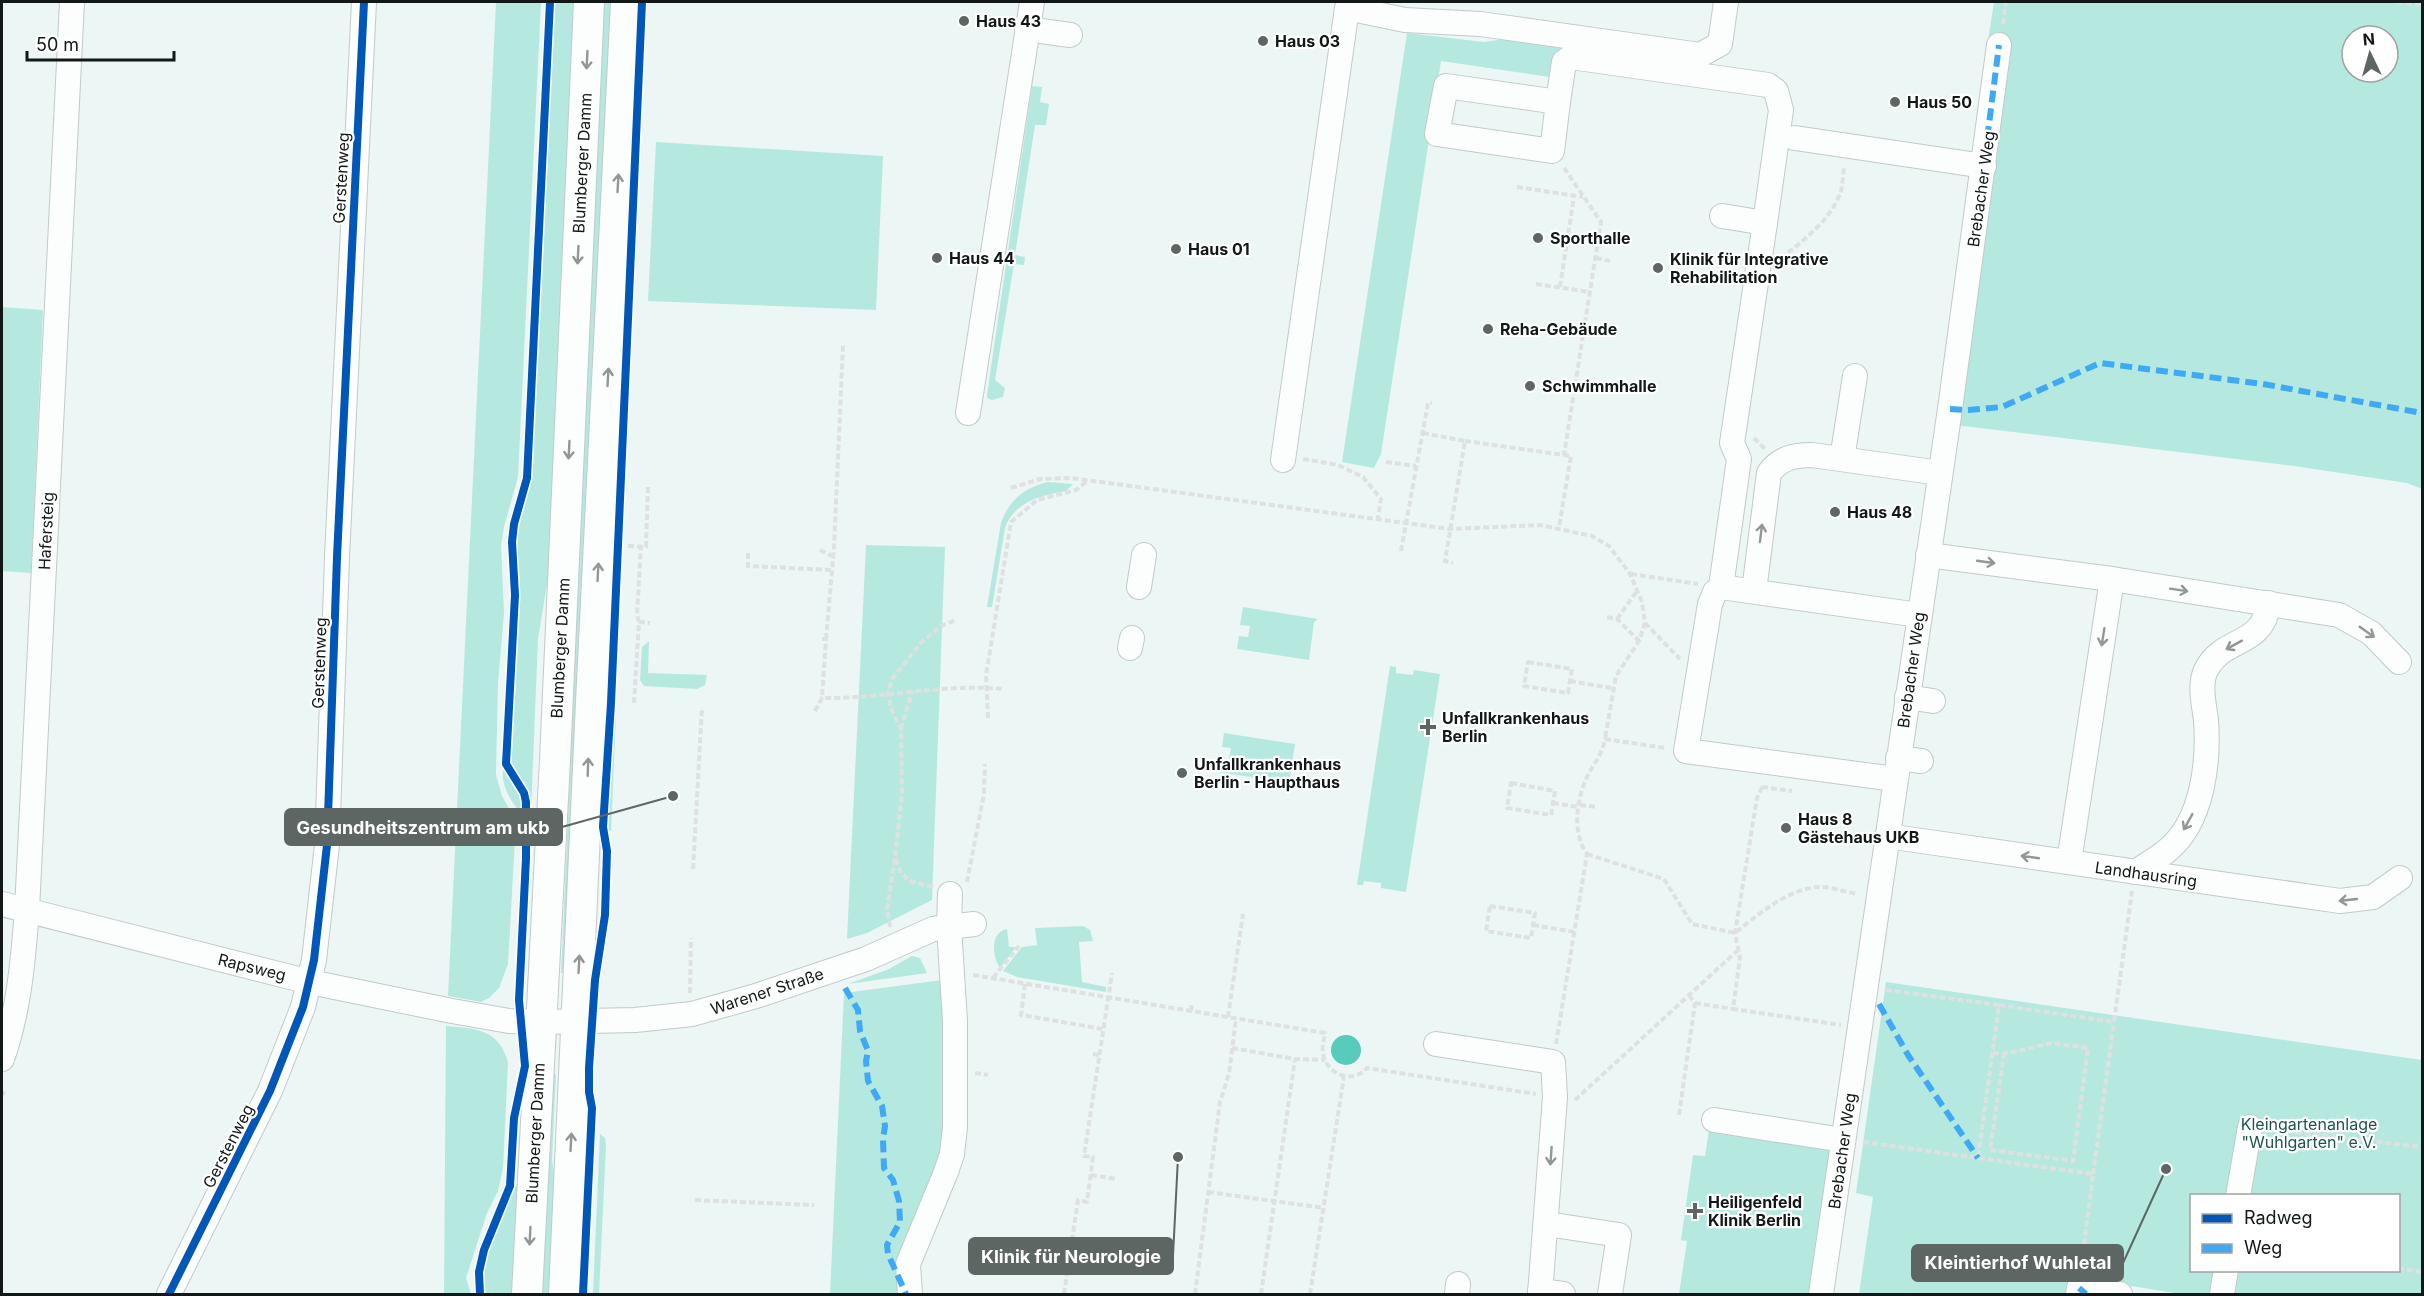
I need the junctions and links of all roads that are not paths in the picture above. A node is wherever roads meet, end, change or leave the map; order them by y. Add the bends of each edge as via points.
1 (72, 2) edge
2 (364, 2) edge
3 (589, 2) edge
4 (626, 2) edge
5 (1032, 2) edge
6 (1726, 2) edge
7 (1481, 13) edge
8 (1027, 29) junction
9 (1070, 35) dead end
10 (1999, 45) dead end
11 (1558, 102) junction
12 (1795, 138) dead end
13 (1985, 161) junction
14 (1722, 216) dead end
15 (1765, 223) junction
16 (1855, 376) dead end
17 (968, 413) dead end
18 (1283, 457) road end
19 (1842, 459) junction
20 (1940, 473) junction
21 (1144, 555) dead end
22 (1928, 555) junction
23 (2112, 579) junction
24 (1139, 587) dead end
25 (1721, 587) junction
26 (1754, 591) junction
27 (2269, 603) junction
28 (1919, 615) junction
29 (2399, 662) dead end
30 (1907, 697) junction
31 (1933, 700) dead end
32 (1905, 766) junction
33 (1887, 836) junction
34 (2069, 862) junction
35 (2135, 872) junction
36 (2400, 878) dead end
37 (951, 889) road end
38 (2, 904) edge
39 (27, 910) junction
40 (974, 924) dead end
41 (949, 927) junction
42 (310, 982) junction
43 (541, 1022) junction
44 (577, 1022) junction
45 (1437, 1044) dead end
46 (2, 1059) edge
47 (1714, 1120) dead end
48 (2250, 1127) road end
49 (1843, 1140) junction
50 (2238, 1194) edge
51 (1546, 1224) junction
52 (2226, 1272) edge
53 (2079, 1291) edge
54 (1548, 1293) edge
55 (170, 1294) edge
56 (527, 1294) edge
57 (564, 1294) edge
58 (910, 1294) edge
59 (1610, 1294) edge
60 (1821, 1294) edge
61 (2120, 1294) edge
62 (2222, 1294) edge

1 - 39 street, Hafersteig
2 - 42 street, Gerstenweg via 337,547 327,845
3 -> 43 main road, Blumberger Damm
44 -> 4 main road, Blumberger Damm
5 - 8 street
6 - 7 street via 1720,44 1700,55
7 - 18 street via 1405,20 1347,8
8 - 9 street
8 - 17 street
10 - 13 street, Brebacher Weg
11 - 11 street via 1552,151 1437,134 1446,86
11 - 15 street via 1564,62 1571,57 1767,85 1776,91 1781,110
12 - 13 street
13 - 20 street, Brebacher Weg
14 - 15 street
15 - 25 street via 1732,443 1739,459
16 - 19 street
19 - 20 street
26 -> 19 street via 1769,473 1776,464 1802,456
20 - 22 street, Brebacher Weg
21 - 24 street
22 -> 23 street
22 - 28 street, Brebacher Weg
23 -> 27 street
23 -> 34 street
25 - 26 street
25 - 32 street via 1710,604 1686,751
26 - 28 street
27 -> 29 street via 2339,615 2370,633
27 -> 35 street via 2266,619 2256,633 2217,655 2205,672 2205,779 2190,821 2171,848
28 - 30 street, Brebacher Weg
30 - 31 street
30 - 32 street, Brebacher Weg
32 - 33 street, Brebacher Weg
34 -> 33 street, Landhausring
33 - 49 street, Brebacher Weg
34 - 35 street, Landhausring
36 -> 35 street, Landhausring via 2373,897 2340,901
37 - 41 street
38 - 39 street, Rapsweg
39 - 42 street, Rapsweg
39 - 46 street, Hafersteig via 20,987
40 - 41 street, Warener Straße
41 - 44 street, Warener Straße via 933,929 866,959 692,1014
41 - 58 street via 956,1021 955,1127 946,1172 908,1264
42 - 43 street, Rapsweg via 509,1021
42 - 55 street, Gerstenweg via 270,1091
43 - 44 street, Rapsweg
43 -> 56 main road, Blumberger Damm
57 -> 44 main road, Blumberger Damm
45 -> 51 street via 1553,1062 1565,1099
47 - 49 street
48 - 50 street
49 - 60 street, Brebacher Weg
51 - 54 street
51 - 59 street via 1619,1235
52 - 62 street
53 - 61 street

